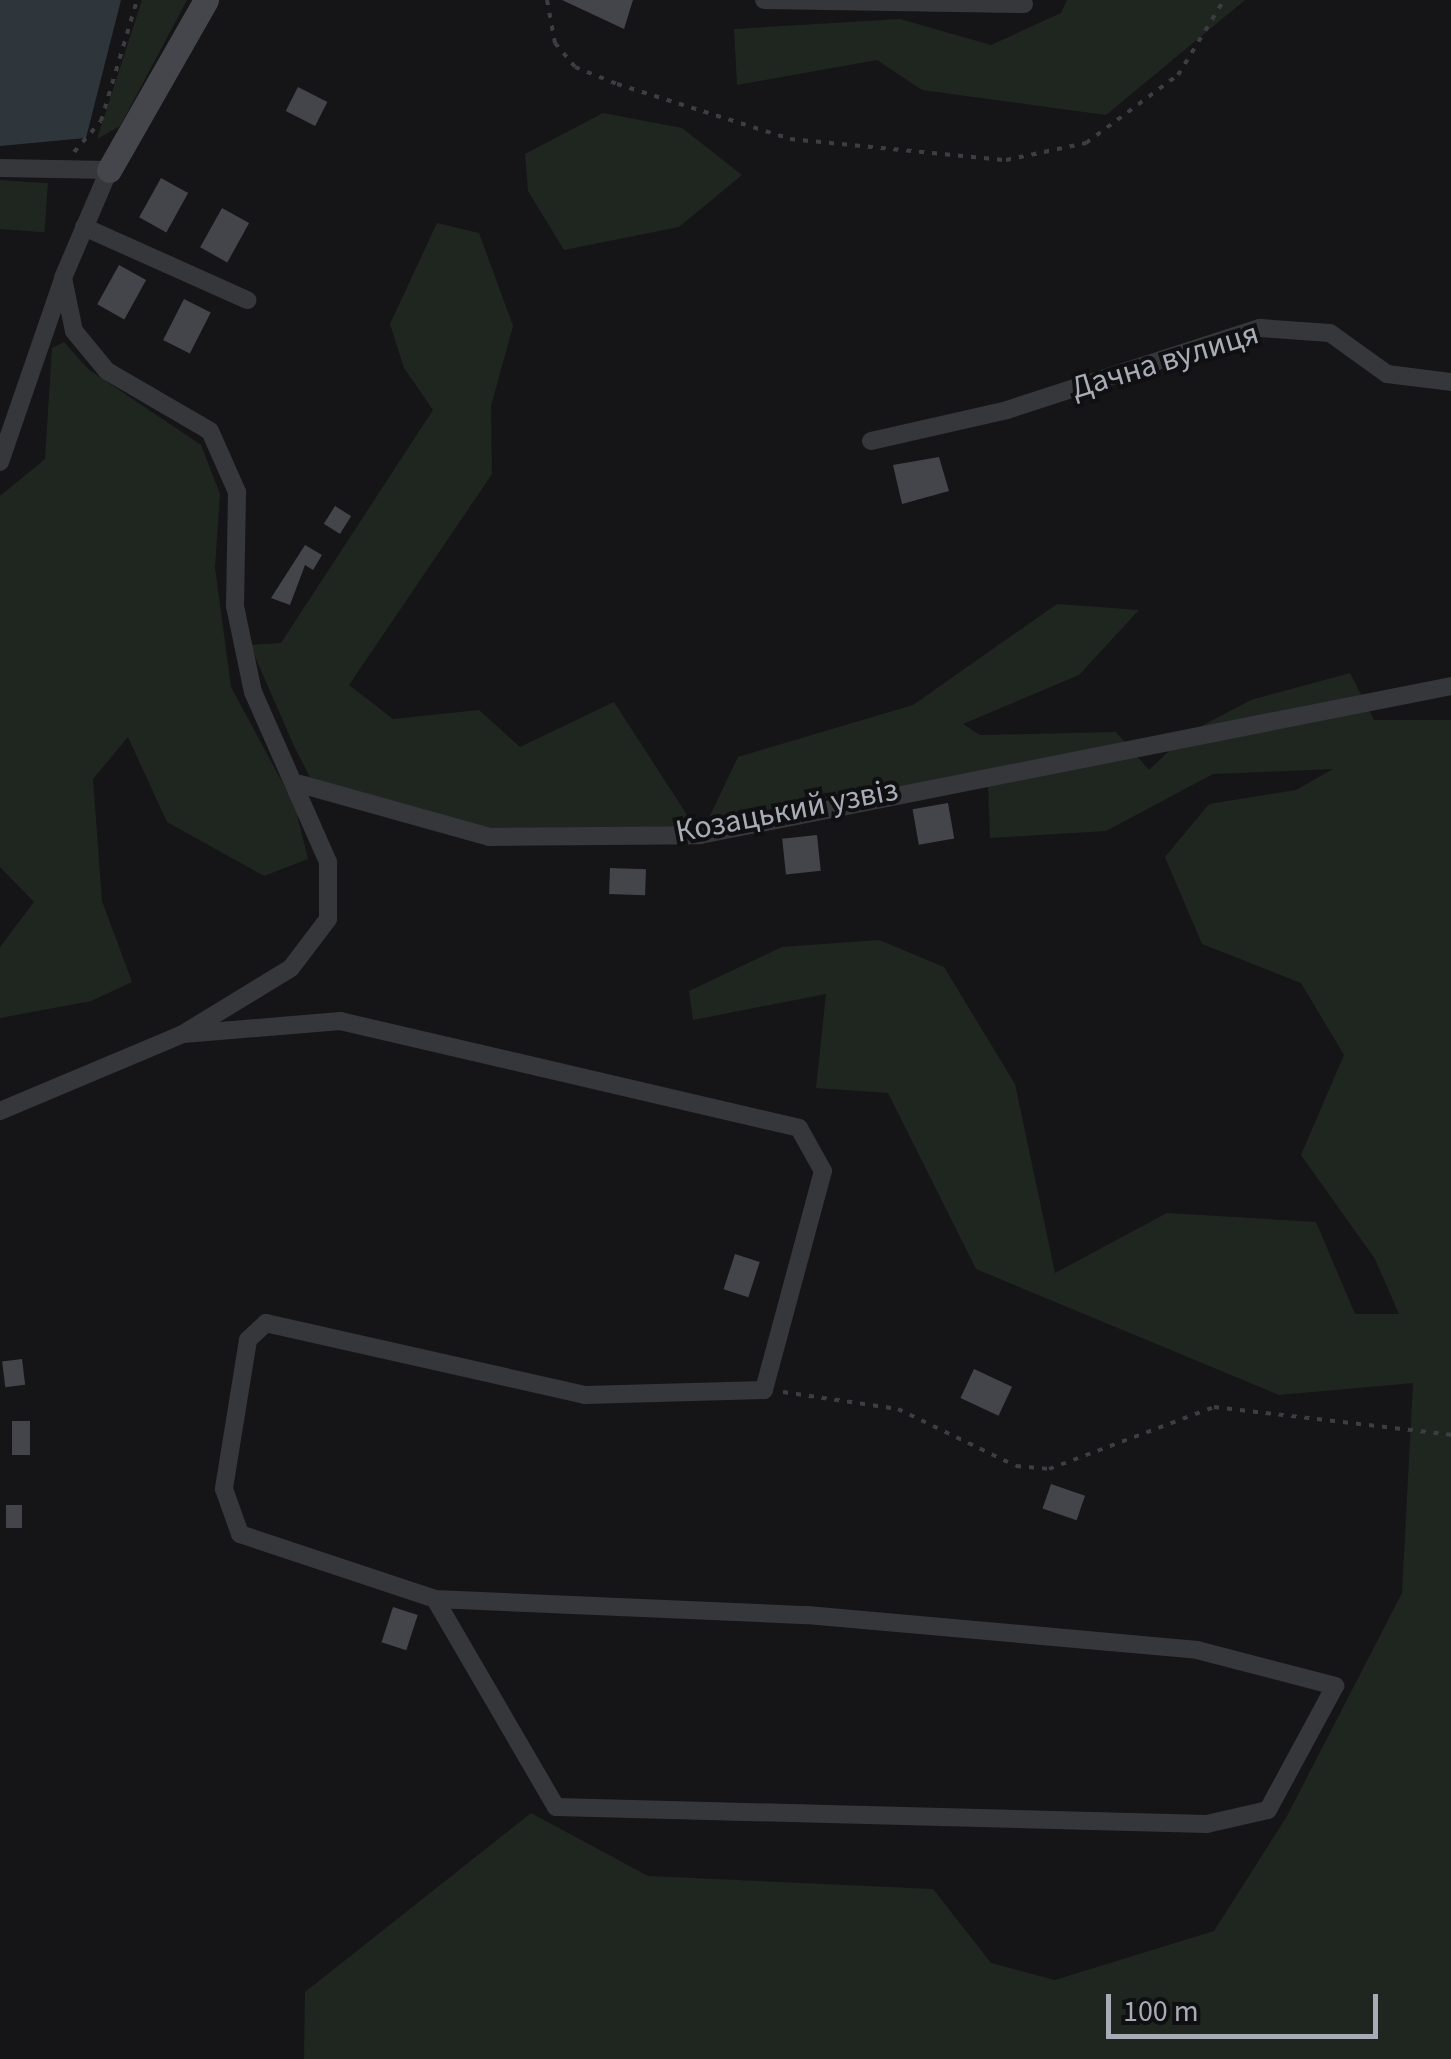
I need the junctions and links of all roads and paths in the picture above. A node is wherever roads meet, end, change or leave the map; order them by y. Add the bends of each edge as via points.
1 (137, 0) edge
2 (206, 0) edge
3 (547, 0) edge
4 (764, 0) edge
5 (1224, 0) edge
6 (1024, 4) dead end
7 (65, 155) dead end
8 (0, 168) edge
9 (109, 170) junction
10 (84, 228) junction
11 (63, 278) junction
12 (246, 300) dead end
13 (1451, 382) edge
14 (870, 441) dead end
15 (0, 462) edge
16 (1451, 686) edge
17 (300, 784) junction
18 (183, 1034) junction
19 (0, 1112) edge
20 (764, 1390) junction
21 (1451, 1435) edge
22 (436, 1599) junction

1 - 7 path via 102,121 89,145
2 - 9 street
3 - 5 path via 555,43 575,67 617,84 790,139 1006,160 1086,142 1147,98 1178,75
4 - 6 street
8 - 9 street
9 - 10 street
10 - 11 street
10 - 12 street
11 - 15 street
11 - 17 street via 74,332 107,371 210,431 237,492 235,606 252,692
13 - 14 street, Дачна вулиця via 1386,374 1330,334 1260,328 1008,410
16 - 17 street, Козацький узвіз via 1159,750 1022,764 700,834 490,838
17 - 18 street via 328,862 328,919 291,968
18 - 19 street
18 - 20 street via 246,1036 340,1021 800,1128 824,1171
20 - 21 path via 898,1408 1016,1466 1048,1469 1214,1407
20 - 22 street via 584,1395 266,1323 248,1340 228,1517 240,1534
22 - 22 street via 807,1614 1197,1650 1335,1686 1268,1810 1208,1824 556,1807

